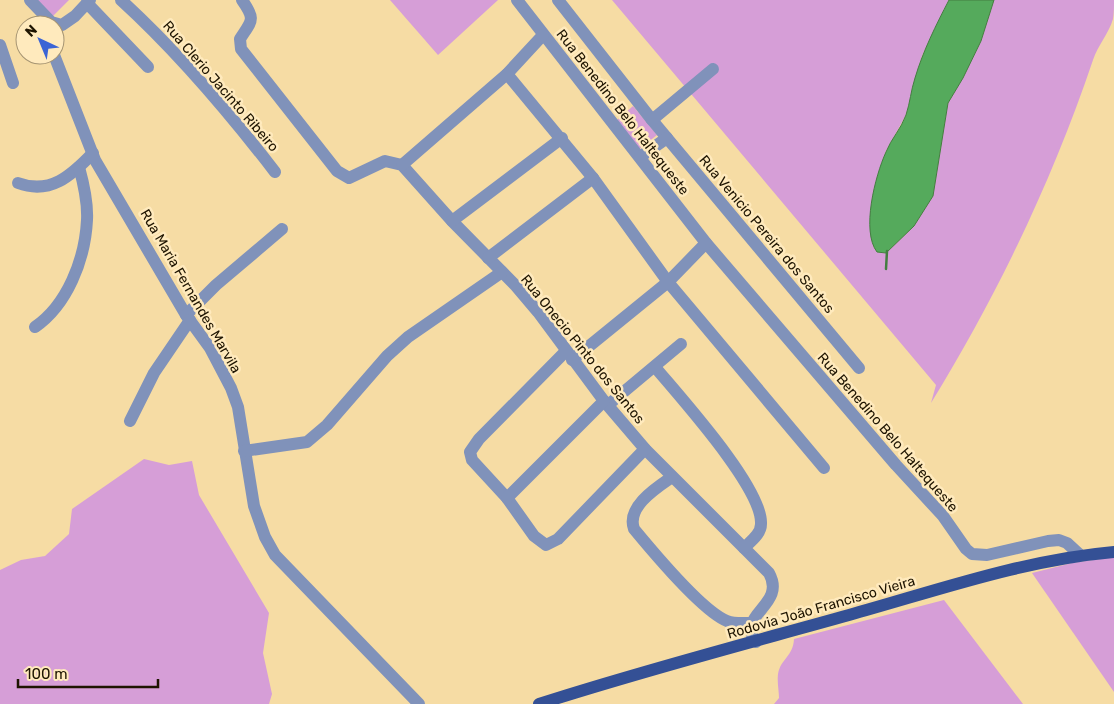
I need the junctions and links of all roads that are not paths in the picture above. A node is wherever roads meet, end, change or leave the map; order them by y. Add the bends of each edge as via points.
1 (121, 0) edge
2 (242, 0) edge
3 (517, 0) edge
4 (558, 0) edge
5 (89, 1) edge
6 (33, 3) edge
7 (38, 15) edge
8 (543, 35) junction
9 (0, 45) edge
10 (58, 65) edge
11 (148, 67) dead end
12 (713, 69) dead end
13 (507, 74) junction
14 (13, 83) dead end
15 (652, 120) junction
16 (562, 138) junction
17 (667, 138) junction
18 (93, 153) junction
19 (640, 156) junction
20 (402, 165) junction
21 (79, 168) junction
22 (275, 172) dead end
23 (592, 178) junction
24 (18, 183) dead end
25 (452, 221) junction
26 (282, 229) dead end
27 (706, 242) junction
28 (488, 258) junction
29 (502, 272) junction
30 (668, 282) junction
31 (188, 317) junction
32 (35, 327) dead end
33 (681, 344) dead end
34 (569, 355) junction
35 (655, 367) junction
36 (859, 368) dead end
37 (606, 403) junction
38 (130, 421) dead end
39 (645, 449) junction
40 (244, 451) junction
41 (824, 468) dead end
42 (672, 477) junction
43 (507, 498) junction
44 (744, 548) junction
45 (1114, 552) edge
46 (1080, 556) junction
47 (750, 623) junction
48 (756, 642) junction
49 (418, 704) edge
50 (539, 704) edge

1 - 22 street, Rua Clerio Jacinto Ribeiro via 154,30 208,89
2 - 20 street via 252,24 240,39 241,49 338,171 349,178 386,161
3 - 8 street, Rua Benedino Belo Haltequeste
4 - 15 street, Rua Venicio Pereira dos Santos
5 - 6 street via 62,25 51,22
5 - 11 street
6 - 7 street
8 - 13 street
8 - 19 street, Rua Benedino Belo Haltequeste
9 - 14 street
10 - 18 street, Rua Maria Fernandes Marvila
12 - 15 street
13 - 16 street
13 - 20 street
15 - 17 street, Rua Venicio Pereira dos Santos
16 - 23 street
16 - 25 street
17 - 19 street
17 - 36 street, Rua Venicio Pereira dos Santos
18 - 21 street
18 - 31 street, Rua Maria Fernandes Marvila
19 - 27 street, Rua Benedino Belo Haltequeste
20 - 25 street, Rua Onecio Pinto dos Santos
21 - 24 street via 45,187
21 - 32 street via 87,201 85,239 65,295 52,313
23 - 28 street
23 - 30 street
25 - 28 street, Rua Onecio Pinto dos Santos
26 - 31 street via 216,285
27 - 30 street
27 - 46 street, Rua Benedino Belo Haltequeste via 943,516 966,549 972,554 988,555 1059,540
28 - 29 street, Rua Onecio Pinto dos Santos
29 - 34 street, Rua Onecio Pinto dos Santos via 538,312
29 - 40 street via 408,337 312,438 296,444
30 - 34 street
30 - 41 street
31 - 38 street
31 - 40 street, Rua Maria Fernandes Marvila via 210,348 231,388 238,407
33 - 35 street
34 - 37 street, Rua Onecio Pinto dos Santos
34 - 43 street via 479,439 470,452 472,460
35 - 37 street
35 - 44 street via 714,437 753,497 761,523 757,535
37 - 39 street, Rua Onecio Pinto dos Santos
37 - 43 street
39 - 42 street, Rua Onecio Pinto dos Santos
39 - 43 street via 558,539 546,545 534,536
40 - 49 street, Rua Maria Fernandes Marvila via 254,506 275,555
42 - 44 street, Rua Onecio Pinto dos Santos
42 - 47 street via 658,486 636,509 632,516 634,529 690,591 717,614 727,621
44 - 47 street, Rua Onecio Pinto dos Santos via 774,581 770,597
45 - 46 main road, Rodovia João Francisco Vieira
46 - 48 main road, Rodovia João Francisco Vieira via 981,577
47 - 48 street via 749,630
48 - 50 main road, Rodovia João Francisco Vieira

